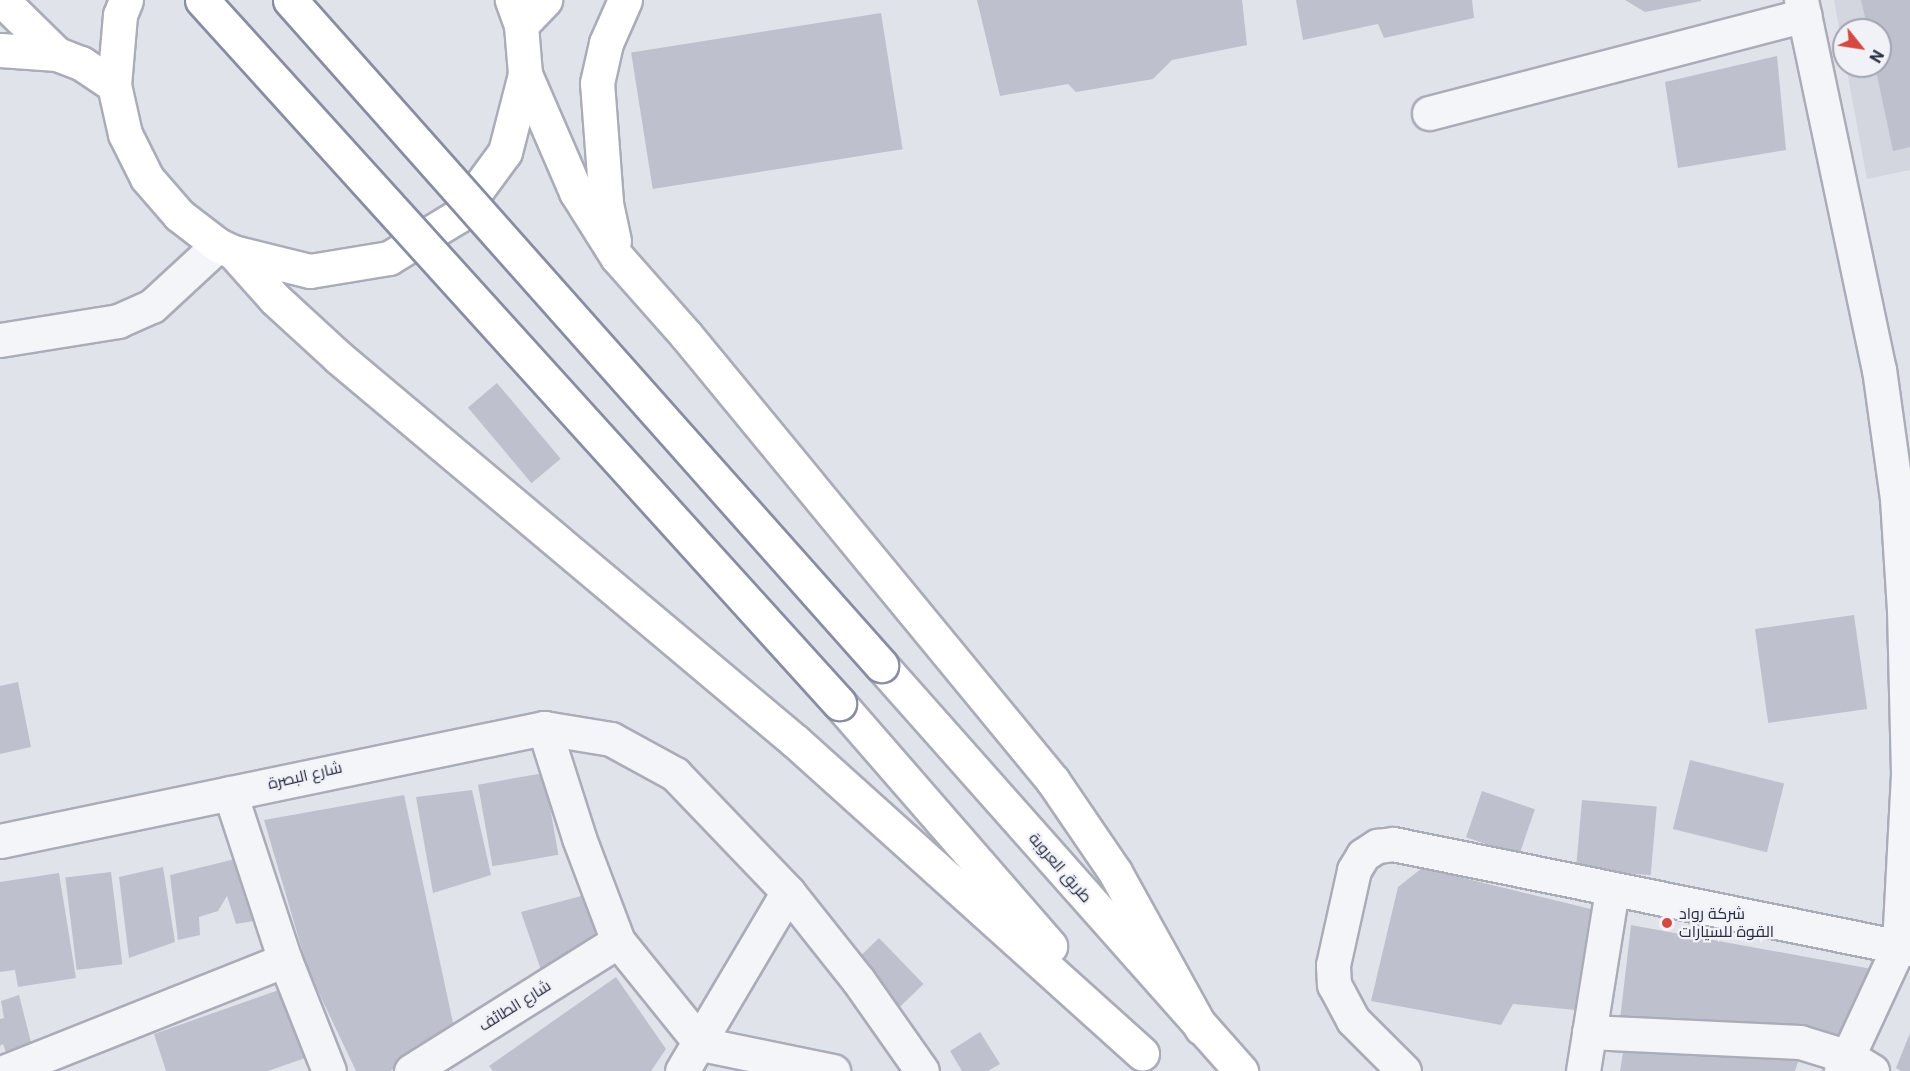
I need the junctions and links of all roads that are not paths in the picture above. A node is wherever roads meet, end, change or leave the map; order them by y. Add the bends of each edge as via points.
1 (2, 0) edge
2 (126, 0) edge
3 (202, 0) edge
4 (290, 0) edge
5 (545, 0) edge
6 (625, 0) edge
7 (1802, 7) edge
8 (517, 12) edge
9 (0, 50) edge
10 (57, 54) junction
11 (525, 74) junction
12 (114, 85) junction
13 (1429, 113) dead end
14 (226, 248) junction
15 (617, 257) junction
16 (0, 340) edge
17 (544, 728) junction
18 (230, 793) junction
19 (0, 841) edge
20 (1612, 890) junction
21 (788, 892) junction
22 (618, 941) junction
23 (1904, 947) edge
24 (285, 960) junction
25 (1201, 1028) junction
26 (1590, 1032) junction
27 (701, 1044) junction
28 (1149, 1062) edge
29 (1854, 1066) edge
30 (6, 1071) edge
31 (329, 1071) edge
32 (411, 1071) edge
33 (682, 1071) edge
34 (833, 1071) edge
35 (921, 1071) edge
36 (1241, 1071) edge
37 (1404, 1071) edge
38 (1583, 1071) edge

1 - 10 main road
2 - 12 main road via 120,15
3 - 28 main road, bridge via 839,703
4 - 25 main road, طريق العروبة, bridge
5 - 8 main road
6 - 15 main road via 606,43 597,83 606,202
7 - 13 street
7 - 23 street via 1879,369 1897,499 1908,774
8 - 11 main road
9 - 10 main road
10 - 12 main road via 81,63
11 - 14 main road via 505,152 458,216 389,258 310,271
11 - 15 main road via 576,192
12 - 14 main road via 125,134 147,178 178,215
14 - 16 street via 152,306 118,321
14 - 28 main road via 339,357 795,741
15 - 25 main road via 686,335 1053,781 1115,872
17 - 18 street, شارع البصرة
17 - 21 street, شارع البصرة via 611,739 675,774
17 - 22 street via 579,838
18 - 19 street, شارع البصرة
18 - 24 street
20 - 23 street
20 - 26 street
20 - 37 street via 1393,844 1377,846 1363,855 1353,870 1333,965 1334,986 1353,1020
21 - 27 street
21 - 35 street, شارع البصرة via 858,980
22 - 27 street
22 - 32 street, شارع الطائف
23 - 29 street
24 - 30 street
24 - 31 street
25 - 36 main road, طريق العروبة
26 - 29 street via 1800,1042
26 - 38 street
27 - 33 street
27 - 34 street

